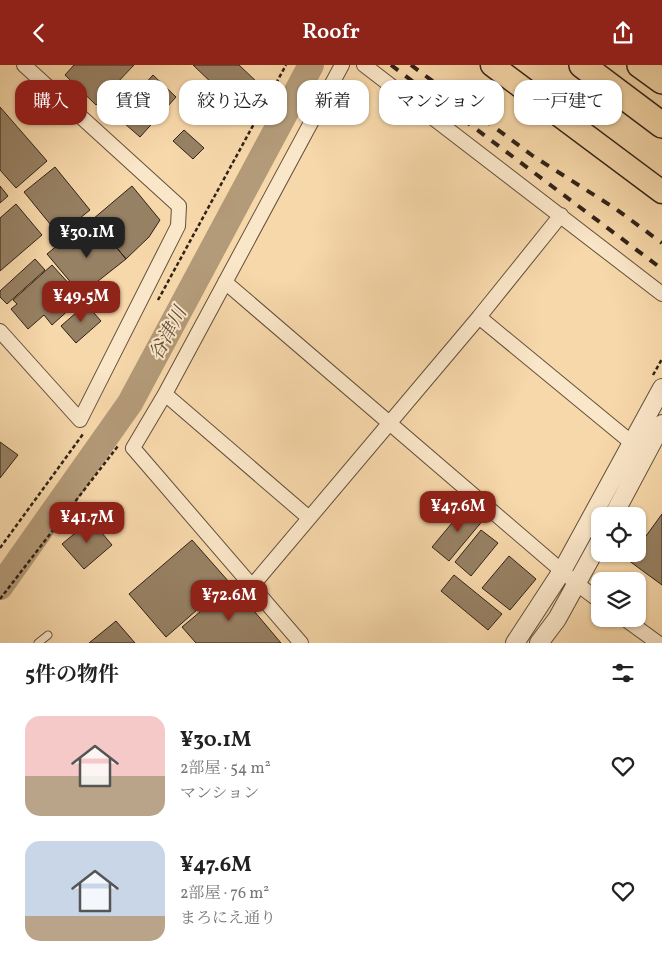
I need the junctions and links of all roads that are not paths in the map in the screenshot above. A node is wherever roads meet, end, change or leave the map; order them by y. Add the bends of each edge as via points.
1 (24, 65) edge
2 (342, 65) edge
3 (364, 65) edge
4 (492, 65) edge
5 (582, 65) edge
6 (640, 65) edge
7 (662, 81) edge
8 (662, 125) edge
9 (662, 192) edge
10 (561, 215) junction
11 (225, 282) junction
12 (662, 294) edge
13 (479, 317) junction
14 (0, 331) edge
15 (662, 388) edge
16 (165, 394) junction
17 (389, 423) junction
18 (662, 424) edge
19 (632, 443) junction
20 (618, 507) edge
21 (309, 518) junction
22 (591, 558) edge
23 (562, 571) junction
24 (577, 584) junction
25 (252, 586) junction
26 (591, 594) edge
27 (636, 627) edge
28 (48, 635) dead end
29 (38, 643) edge
30 (301, 643) edge
31 (515, 643) edge
32 (539, 643) edge
33 (658, 643) edge

1 - 14 street via 178,206 178,227 80,420
2 - 11 street
3 - 10 street
4 - 9 highway
5 - 8 highway
6 - 7 highway
10 - 12 street
10 - 13 street
11 - 16 street
11 - 17 street
13 - 17 street
13 - 19 street
15 - 19 street
16 - 21 street
16 - 25 street via 132,448
17 - 21 street
17 - 23 street
18 - 20 street
19 - 23 street
21 - 25 street
22 - 24 street
23 - 24 street
23 - 31 street
24 - 26 street
24 - 32 street
25 - 30 street
27 - 33 street
28 - 29 lane

